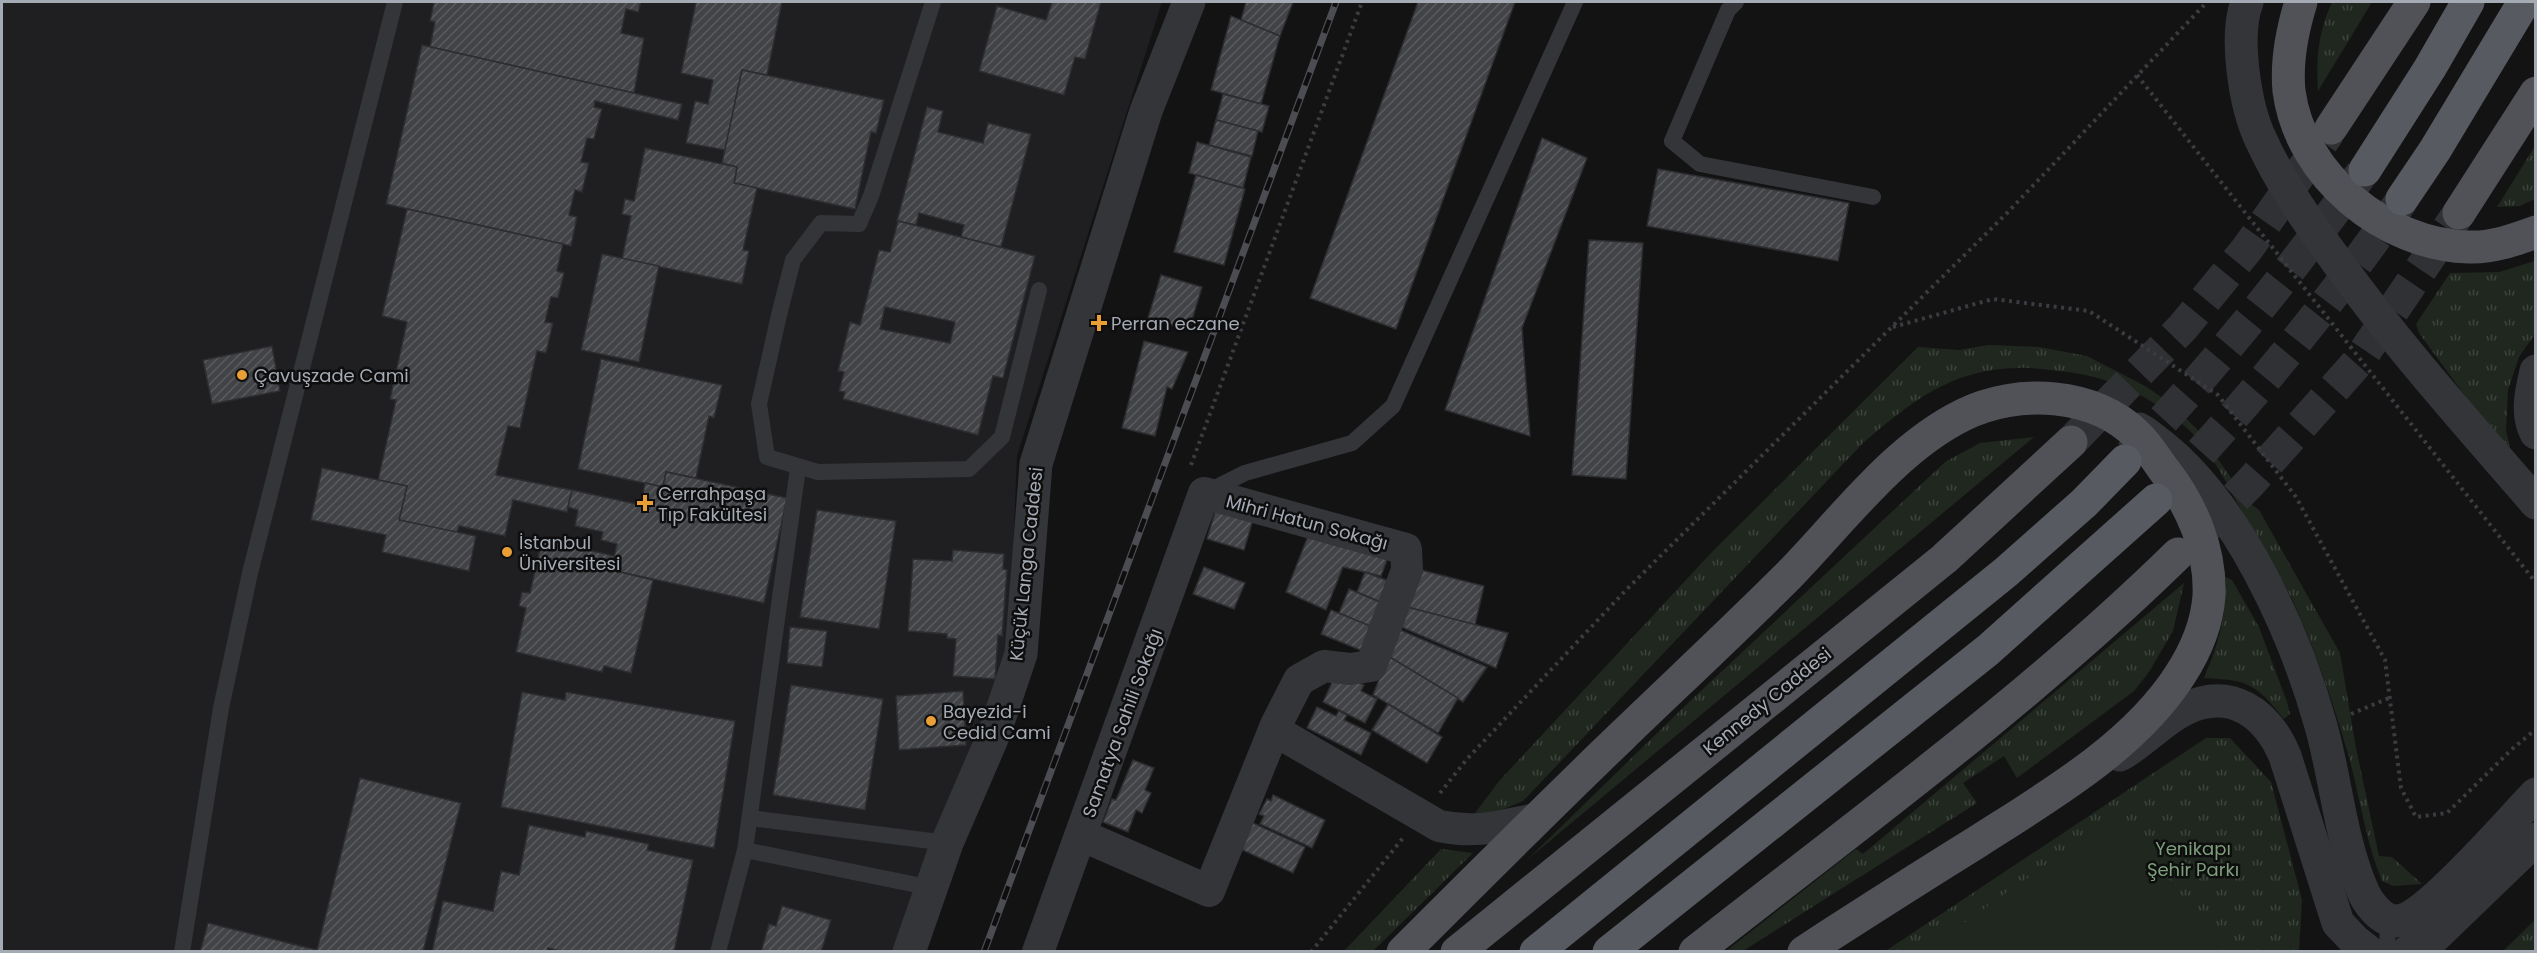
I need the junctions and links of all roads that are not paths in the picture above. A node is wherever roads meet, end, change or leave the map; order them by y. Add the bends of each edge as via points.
1 (395, 2) edge
2 (933, 2) edge
3 (1189, 2) edge
4 (1575, 2) edge
5 (1736, 2) edge
6 (2247, 2) edge
7 (2301, 2) edge
8 (2414, 2) edge
9 (2469, 2) edge
10 (2524, 2) edge
11 (2535, 93) edge
12 (2331, 128) tunnel mouth
13 (2365, 170) tunnel mouth
14 (1874, 197) dead end
15 (2402, 199) tunnel mouth
16 (2459, 213) tunnel mouth
17 (2535, 232) edge
18 (1038, 290) dead end
19 (2535, 371) edge
20 (2112, 417) junction
21 (2535, 433) edge
22 (2072, 442) tunnel mouth
23 (2124, 461) tunnel mouth
24 (798, 468) junction
25 (1204, 494) junction
26 (2156, 500) tunnel mouth
27 (2535, 503) edge
28 (2178, 554) tunnel mouth
29 (1274, 730) junction
30 (2056, 792) junction
31 (2535, 794) edge
32 (750, 818) junction
33 (1536, 819) junction
34 (1081, 835) junction
35 (2535, 839) edge
36 (947, 843) junction
37 (745, 850) junction
38 (932, 888) junction
39 (2387, 936) edge
40 (182, 951) edge
41 (718, 951) edge
42 (909, 951) edge
43 (1038, 951) edge
44 (1403, 951) edge
45 (1457, 951) edge
46 (1536, 951) edge
47 (1609, 951) edge
48 (1695, 951) edge
49 (1804, 951) edge
50 (2369, 951) edge
51 (2407, 951) edge

1 - 40 lane via 250,573 221,708
2 - 24 lane via 859,224 821,223 793,260 759,404 767,457
3 - 36 street, Küçük Langa Caddesi via 1146,111 1035,464 1021,654 994,734
4 - 25 lane via 1394,406 1352,443 1245,472
5 - 14 lane via 1728,10 1672,141 1700,164
6 - 27 street via 2242,34 2250,108 2259,138 2295,203 2363,298
7 - 17 main road via 2288,57 2289,92 2304,140 2331,182 2375,217 2433,242 2469,247 2506,243
8 - 12 main road
9 - 13 highway
10 - 15 highway
11 - 16 main road
18 - 24 lane via 1002,437 969,469 818,472
19 - 21 street via 2530,423
20 - 30 main road via 2138,436 2180,490 2207,560 2209,598 2200,640 2179,677 2153,710
20 - 33 main road via 2054,398 2020,398 1963,414 1929,436 1900,459 1789,575
20 - 39 street via 2144,431 2175,456 2214,501 2250,557 2305,675 2353,863 2362,891 2377,911
22 - 45 main road, Kennedy Caddesi via 1944,559
23 - 46 highway via 2006,573
24 - 32 lane
25 - 29 street, Mihri Hatun Sokağı via 1406,549 1407,570 1371,666 1324,666 1299,680
25 - 34 street, Samatya Sahili Sokağı
26 - 47 highway via 1988,650
28 - 48 main road via 2087,641
29 - 33 street via 1439,826 1479,831
29 - 34 street, Mihri Hatun Sokağı via 1209,891
30 - 49 main road
30 - 50 street via 2130,750 2185,709 2214,700 2230,701 2253,712 2280,743 2338,923
31 - 39 street via 2431,903 2399,921
32 - 36 lane
32 - 37 lane
33 - 44 main road
34 - 43 street, Samatya Sahili Sokağı
35 - 51 street via 2426,945
36 - 38 street, Küçük Langa Caddesi
37 - 38 lane
37 - 41 lane
38 - 42 street, Küçük Langa Caddesi

